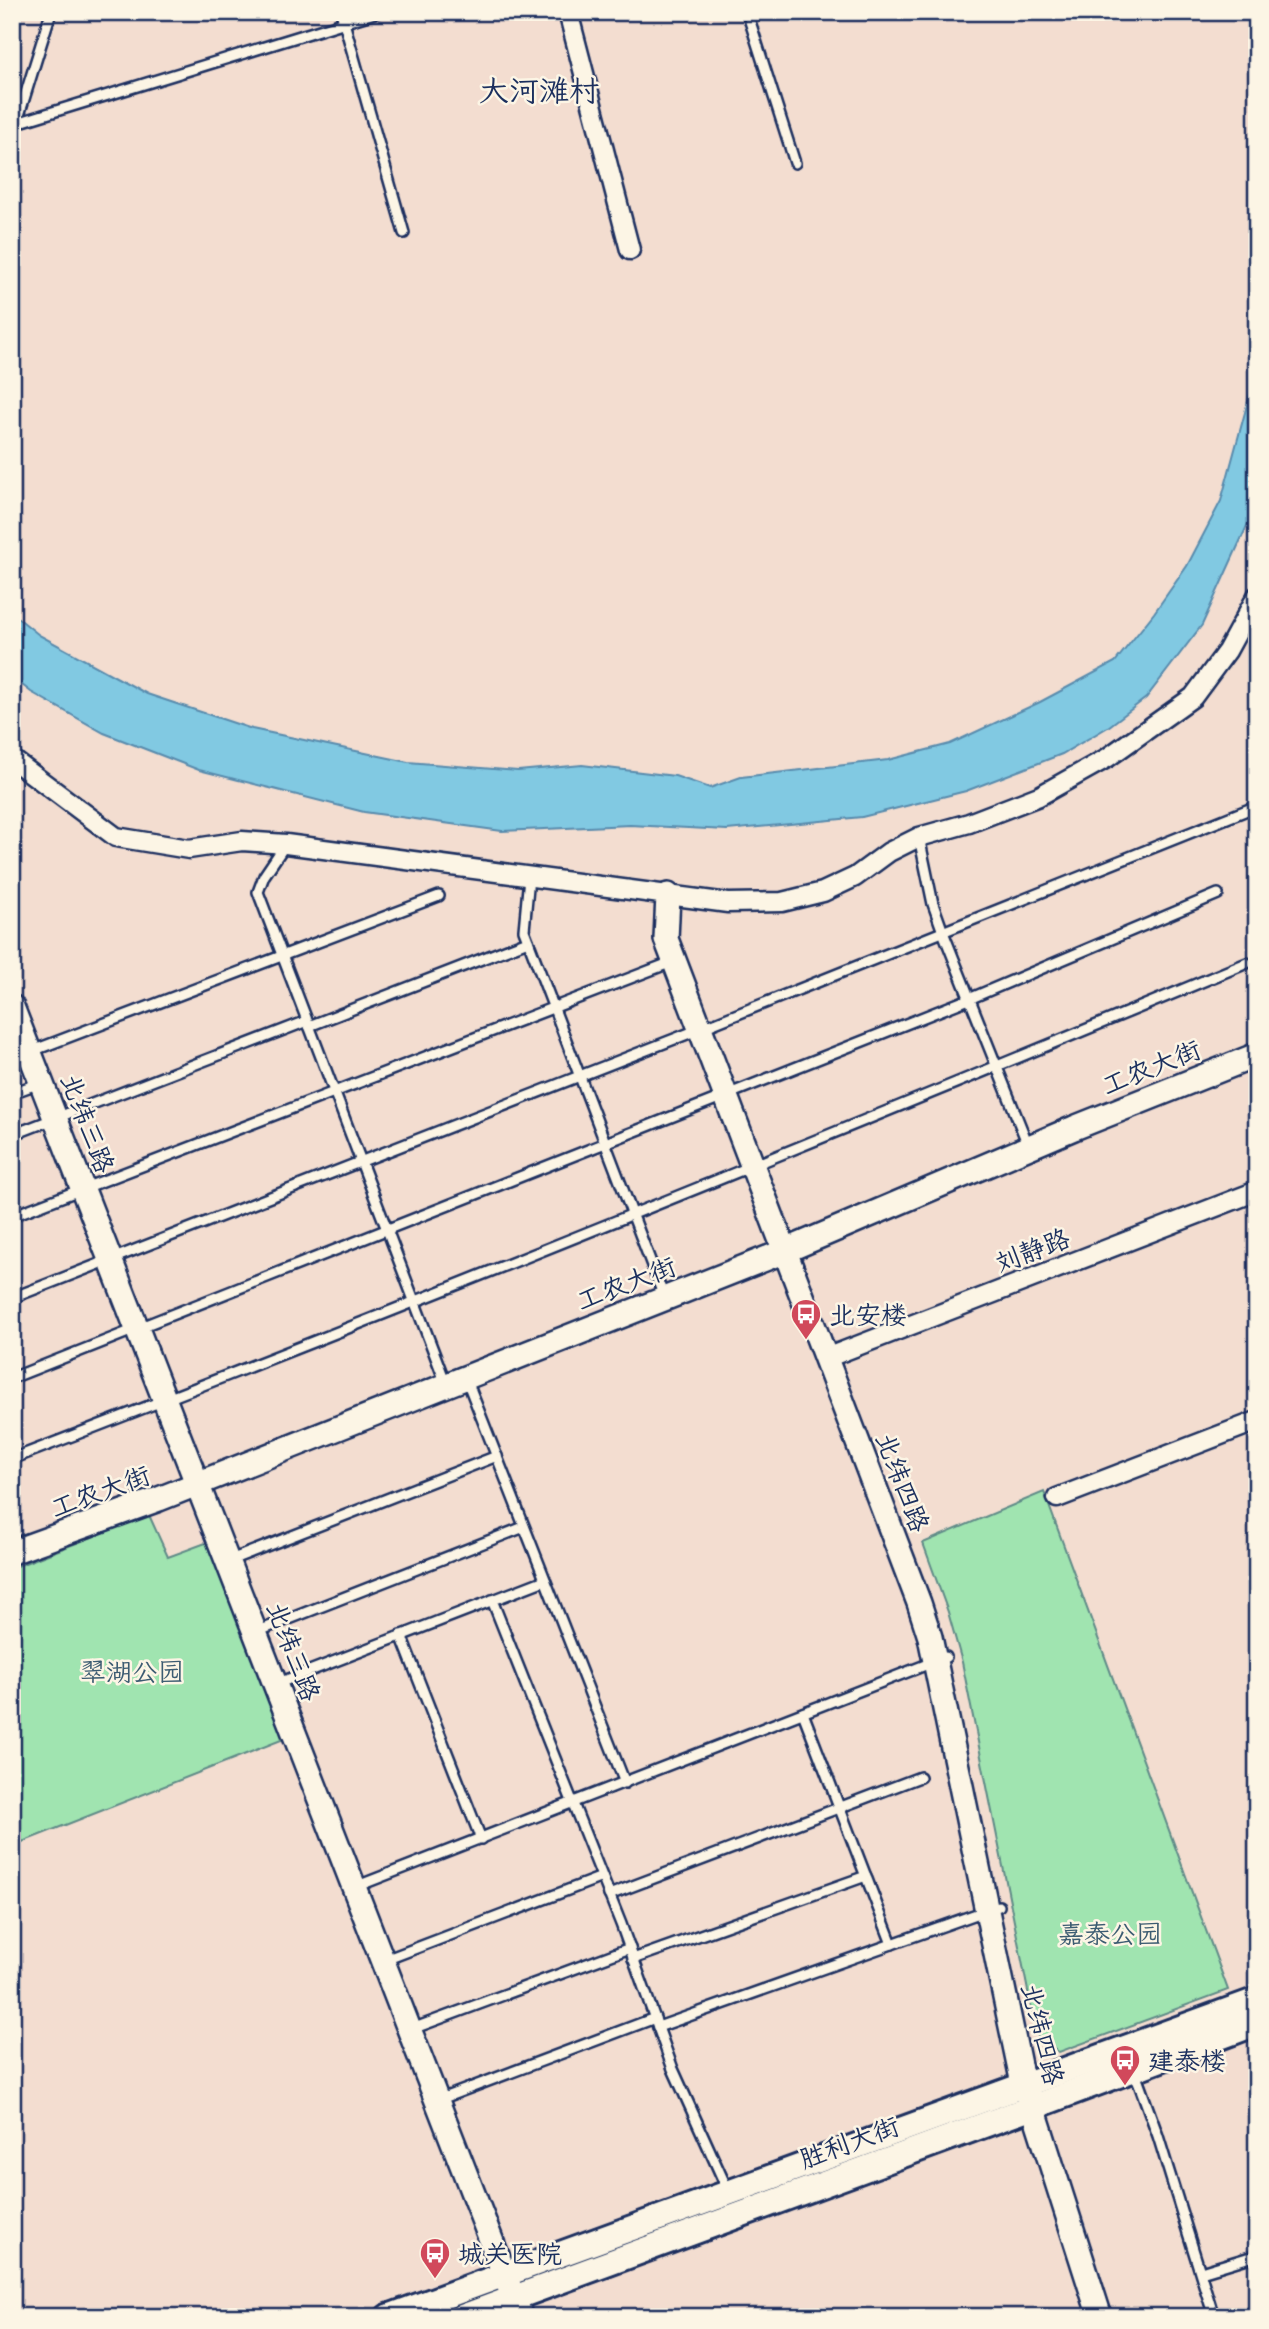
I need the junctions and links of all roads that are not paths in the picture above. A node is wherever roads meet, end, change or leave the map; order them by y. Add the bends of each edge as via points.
1 (51, 12) edge
2 (341, 12) edge
3 (378, 12) edge
4 (568, 12) edge
5 (747, 12) edge
6 (344, 23) junction
7 (17, 123) junction
8 (12, 138) edge
9 (795, 163) dead end
10 (404, 233) dead end
11 (630, 250) dead end
12 (1257, 596) edge
13 (12, 759) edge
14 (1257, 806) edge
15 (919, 837) junction
16 (286, 844) junction
17 (530, 877) junction
18 (1218, 894) dead end
19 (668, 895) junction
20 (439, 896) dead end
21 (943, 932) junction
22 (528, 941) junction
23 (283, 957) junction
24 (674, 961) junction
25 (1247, 963) dead end
26 (969, 999) junction
27 (12, 1007) edge
28 (554, 1009) junction
29 (308, 1024) junction
30 (700, 1029) junction
31 (22, 1042) edge
32 (1257, 1055) edge
33 (1257, 1065) edge
34 (997, 1067) junction
35 (580, 1075) junction
36 (42, 1082) junction
37 (12, 1093) edge
38 (335, 1093) junction
39 (726, 1096) junction
40 (55, 1118) junction
41 (12, 1135) edge
42 (606, 1143) junction
43 (1029, 1148) junction
44 (361, 1161) junction
45 (752, 1166) junction
46 (83, 1190) junction
47 (1257, 1191) edge
48 (633, 1213) junction
49 (12, 1216) edge
50 (387, 1230) junction
51 (792, 1253) junction
52 (111, 1260) junction
53 (12, 1298) edge
54 (665, 1298) junction
55 (414, 1301) junction
56 (138, 1329) junction
57 (831, 1356) junction
58 (12, 1378) edge
59 (456, 1380) junction
60 (166, 1400) junction
61 (1257, 1421) edge
62 (497, 1456) junction
63 (12, 1459) edge
64 (198, 1483) junction
65 (1057, 1498) dead end
66 (524, 1527) junction
67 (12, 1552) edge
68 (228, 1561) junction
69 (545, 1580) junction
70 (492, 1600) junction
71 (256, 1632) junction
72 (401, 1635) junction
73 (941, 1659) junction
74 (276, 1684) junction
75 (803, 1713) junction
76 (920, 1777) dead end
77 (625, 1783) junction
78 (573, 1804) junction
79 (839, 1807) junction
80 (481, 1839) junction
81 (866, 1876) junction
82 (602, 1877) junction
83 (355, 1887) junction
84 (610, 1895) junction
85 (993, 1908) junction
86 (892, 1944) junction
87 (630, 1948) junction
88 (634, 1959) junction
89 (383, 1960) junction
90 (1257, 2000) edge
91 (656, 2023) junction
92 (1257, 2023) edge
93 (410, 2029) junction
94 (1134, 2068) junction
95 (1029, 2082) junction
96 (438, 2101) junction
97 (1033, 2107) junction
98 (733, 2203) junction
99 (1257, 2255) edge
100 (1201, 2272) junction
101 (505, 2273) junction
102 (517, 2307) edge
103 (388, 2317) edge
104 (461, 2317) edge
105 (1100, 2317) edge
106 (1214, 2317) edge

1 - 7 lane
2 - 6 lane
3 - 6 lane
4 - 11 street
5 - 9 lane
6 - 7 lane
6 - 10 lane
7 - 8 lane
12 - 15 street via 1227,651 1193,697 1107,758 1039,796
13 - 16 street via 116,837 189,849 242,841
14 - 21 lane
15 - 19 street via 855,877 823,892 782,902 728,904
15 - 21 lane
16 - 17 street
16 - 23 lane via 258,892
17 - 19 street
17 - 22 lane via 524,930
18 - 26 lane
19 - 24 street, 北纬四路 via 666,939
20 - 23 lane
21 - 26 lane
21 - 30 lane
22 - 28 lane
22 - 29 lane
23 - 29 lane
23 - 31 lane
24 - 28 lane
24 - 30 street, 北纬四路
25 - 34 lane
26 - 34 lane
26 - 39 lane
27 - 31 street, 北纬三路
28 - 35 lane
28 - 38 lane
29 - 38 lane
29 - 40 lane
30 - 35 lane
30 - 39 street, 北纬四路
31 - 36 street, 北纬三路
32 - 43 street, 工农大街
33 - 51 street, 工农大街
34 - 43 lane
34 - 45 lane
35 - 42 lane
35 - 44 lane
36 - 37 lane
36 - 40 street, 北纬三路
38 - 44 lane
38 - 46 lane
39 - 42 lane
39 - 45 street, 北纬四路
40 - 41 lane
40 - 46 street, 北纬三路
42 - 48 lane
42 - 50 lane
43 - 51 street, 工农大街
44 - 50 lane
44 - 52 lane
45 - 48 lane
45 - 51 street, 北纬四路
46 - 49 lane
46 - 52 street, 北纬三路
47 - 57 street, 刘静路
48 - 54 lane
48 - 55 lane
50 - 55 lane
50 - 56 lane
51 - 54 street, 工农大街
51 - 57 street, 北纬四路
52 - 53 lane
52 - 56 street, 北纬三路
54 - 59 street, 工农大街
55 - 59 lane
55 - 60 lane
56 - 58 lane
56 - 60 street, 北纬三路
57 - 73 street, 北纬四路 via 929,1597
59 - 62 lane
59 - 64 street, 工农大街
60 - 63 lane
60 - 64 street, 北纬三路
61 - 65 street
62 - 66 lane
62 - 68 lane
64 - 67 street, 工农大街
64 - 68 street, 北纬三路
66 - 69 lane
66 - 71 lane
68 - 71 street, 北纬三路
69 - 70 lane
69 - 77 lane
70 - 72 lane
70 - 78 lane
71 - 74 street, 北纬三路
72 - 74 lane
72 - 80 lane
73 - 75 lane
73 - 85 street, 北纬四路
74 - 83 street, 北纬三路
75 - 77 lane
75 - 79 lane
76 - 79 lane
77 - 78 lane
78 - 80 lane
78 - 82 lane
79 - 81 lane
79 - 84 lane
80 - 83 lane
81 - 86 lane
81 - 88 lane
82 - 84 lane
82 - 89 lane
83 - 89 street, 北纬三路
84 - 87 lane
85 - 86 lane
85 - 95 street, 北纬四路
86 - 91 lane
87 - 88 lane
87 - 93 lane
88 - 91 lane
89 - 93 street, 北纬三路
90 - 95 main road
91 - 96 lane
91 - 98 lane
92 - 94 main road, 胜利大街
93 - 96 street, 北纬三路
94 - 97 main road, 胜利大街
94 - 100 lane
95 - 97 street, 北纬四路
95 - 98 main road
96 - 101 street, 北纬三路
97 - 98 main road, 胜利大街
97 - 105 street, 北纬四路
98 - 101 main road
98 - 102 main road, 胜利大街
99 - 100 lane
100 - 106 lane
101 - 102 street, 北纬三路
101 - 103 main road
102 - 104 main road, 胜利大街

